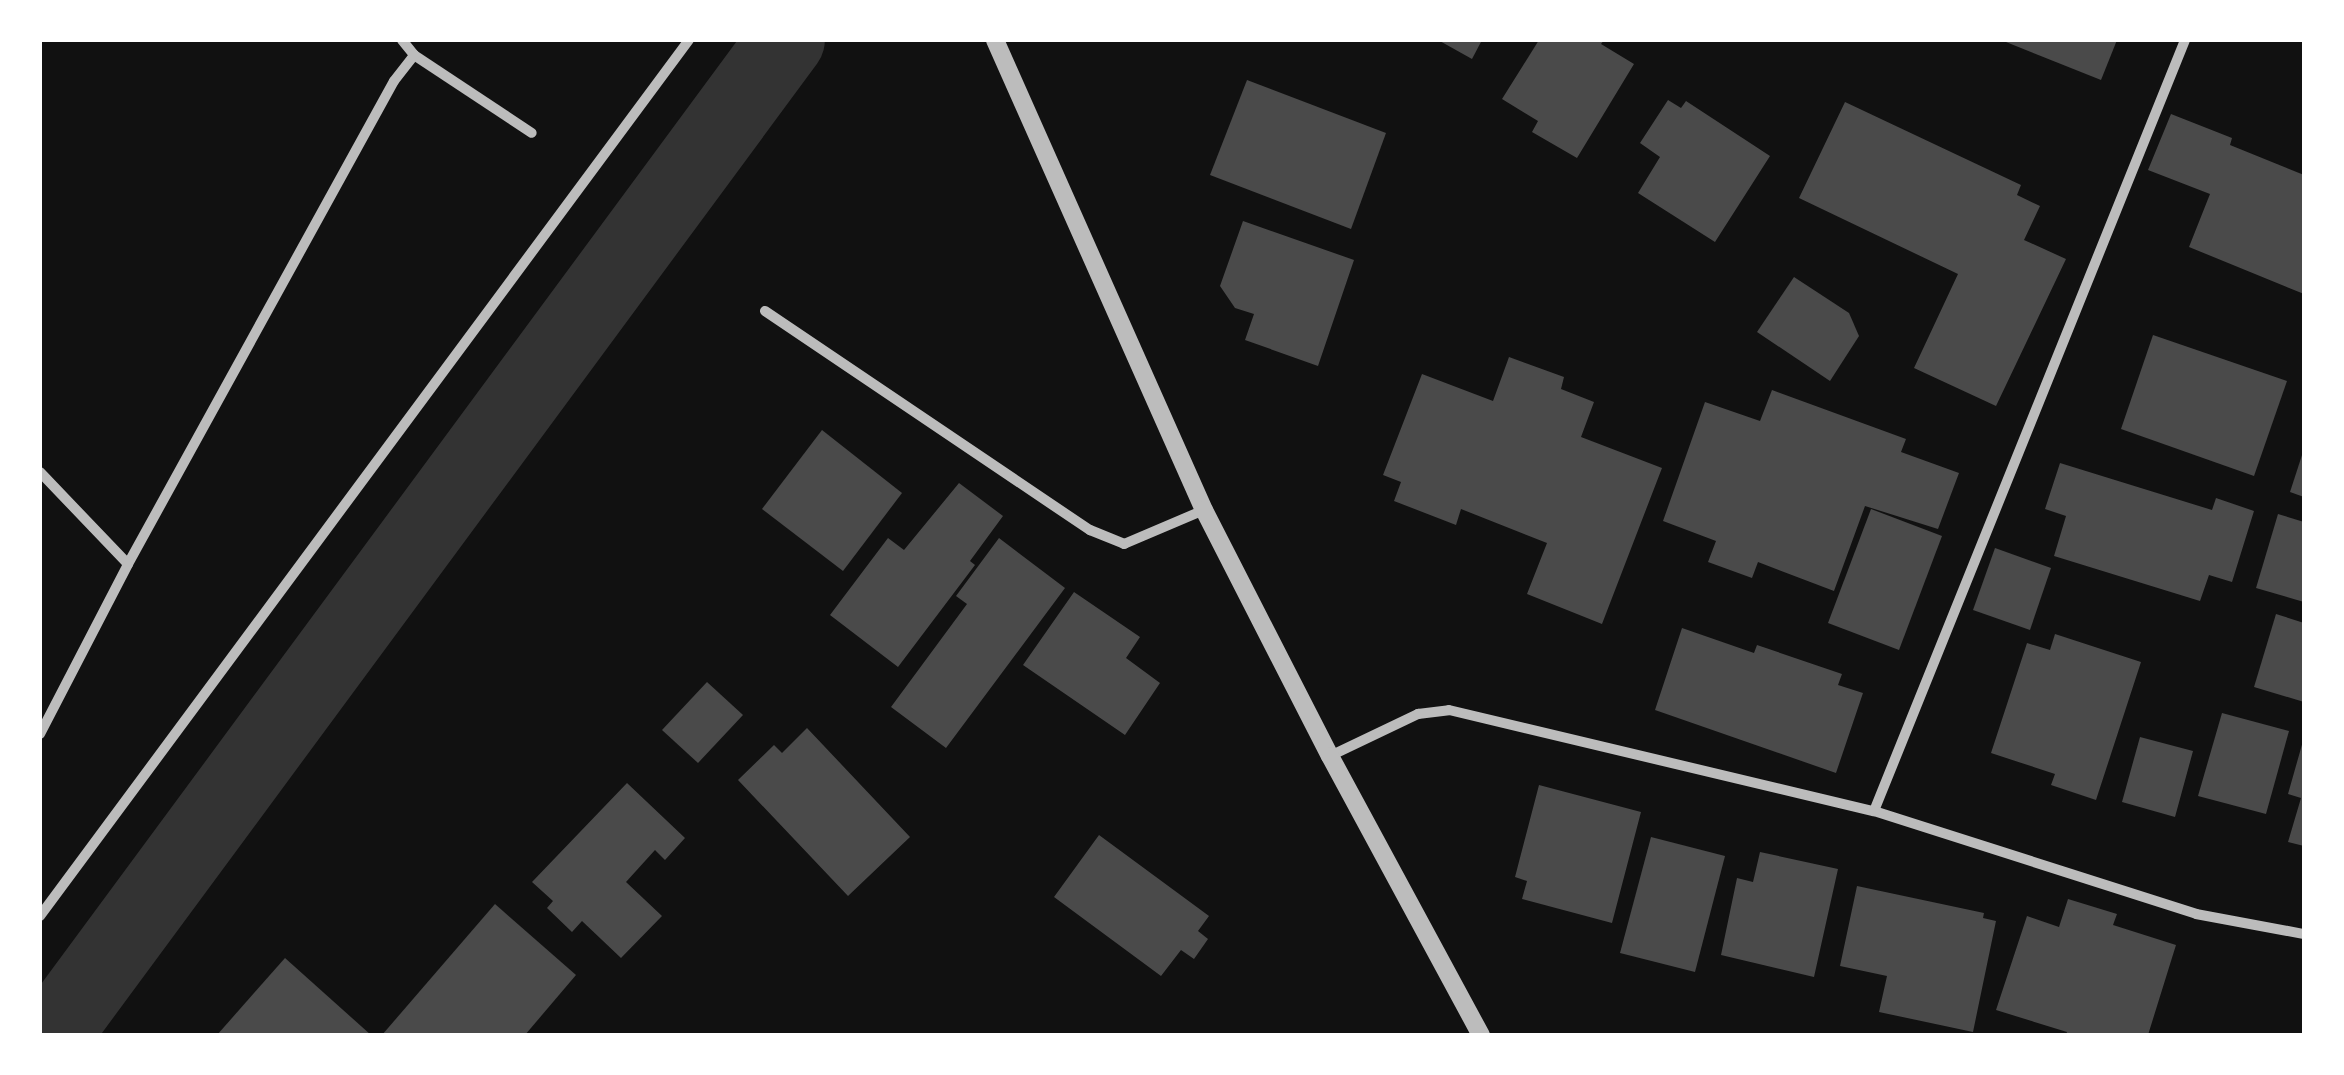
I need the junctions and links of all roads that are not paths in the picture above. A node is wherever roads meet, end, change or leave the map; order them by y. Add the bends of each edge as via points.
1 (402, 40) edge
2 (689, 40) edge
3 (996, 40) edge
4 (2185, 40) edge
5 (414, 55) junction
6 (532, 133) dead end
7 (766, 311) dead end
8 (40, 472) edge
9 (1204, 510) junction
10 (128, 564) junction
11 (40, 734) edge
12 (1330, 756) junction
13 (1874, 811) junction
14 (40, 916) edge
15 (2304, 934) edge
16 (1481, 1035) edge

1 - 5 street
2 - 14 street
3 - 9 street
4 - 13 street
5 - 6 street
5 - 10 street
7 - 9 street via 1090,530 1124,544
8 - 10 street
9 - 12 street
10 - 11 street
12 - 13 street via 1418,714 1449,710
12 - 16 street
13 - 15 street via 2196,914

